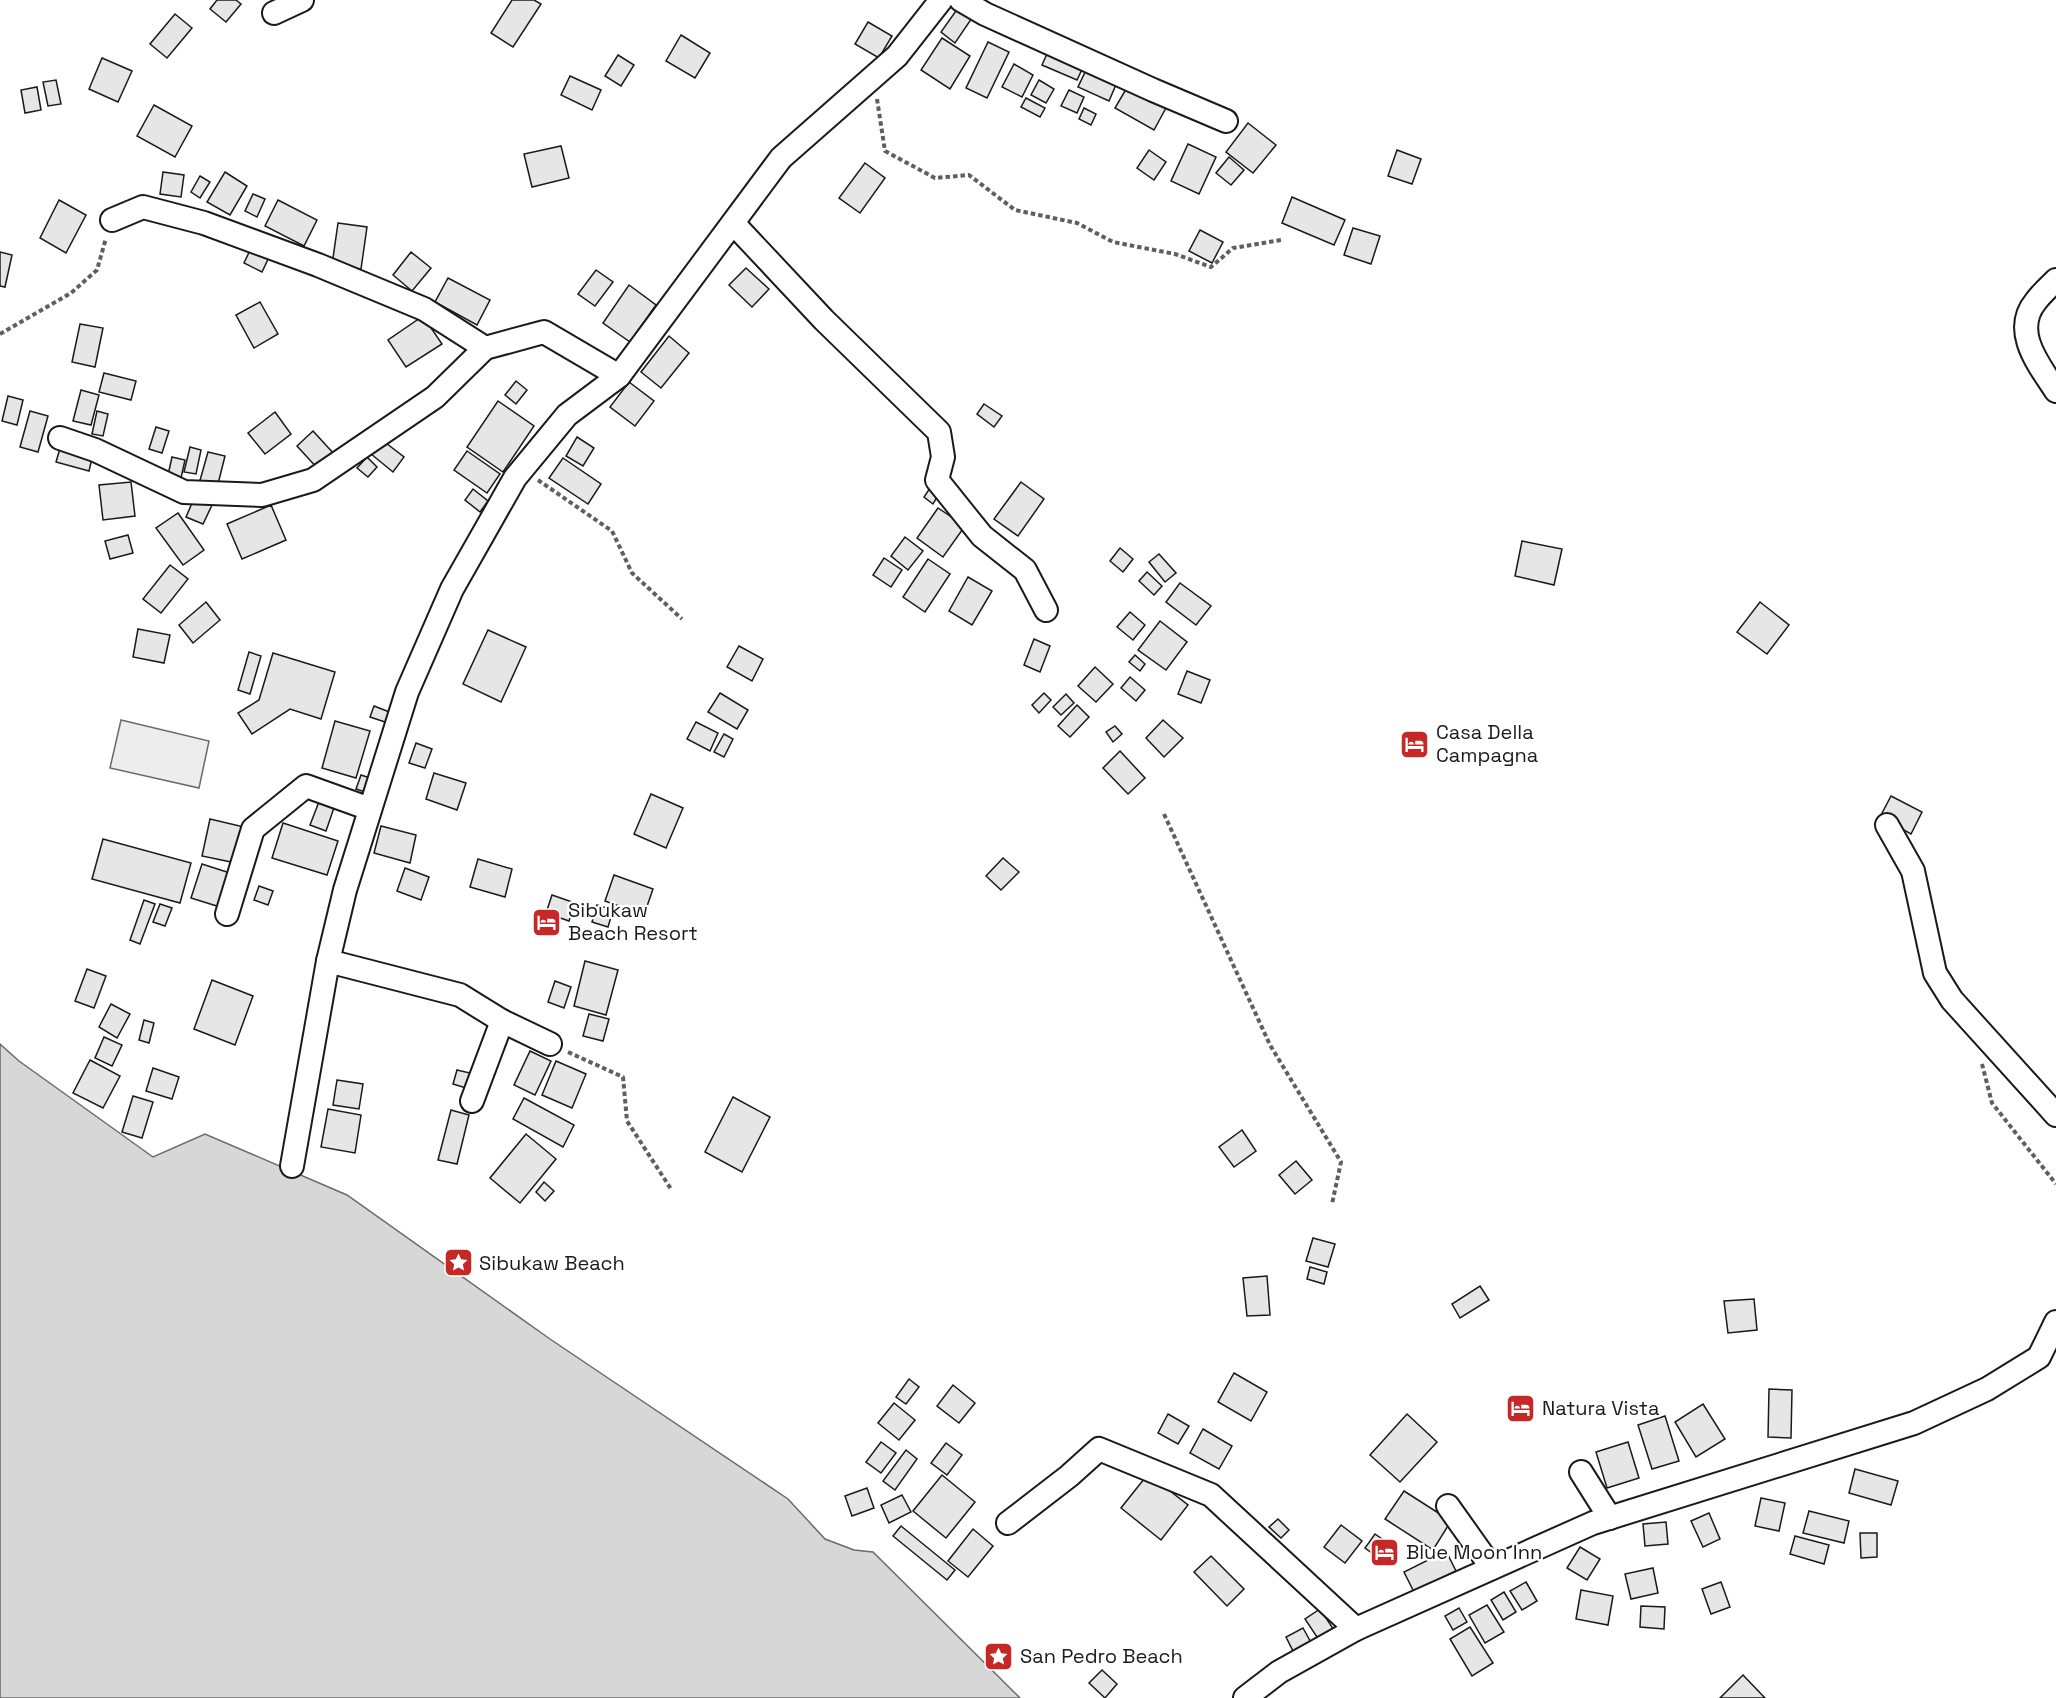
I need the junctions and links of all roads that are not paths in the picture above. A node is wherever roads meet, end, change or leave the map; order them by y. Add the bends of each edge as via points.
1 (302, 0) edge
2 (961, 0) edge
3 (933, 2) edge
4 (274, 13) dead end
5 (1226, 121) dead end
6 (112, 220) road end
7 (733, 223) junction
8 (2056, 280) edge
9 (485, 348) junction
10 (619, 376) junction
11 (2056, 391) edge
12 (60, 438) dead end
13 (1046, 610) dead end
14 (370, 809) junction
15 (1887, 825) dead end
16 (227, 914) dead end
17 (328, 961) junction
18 (501, 1021) junction
19 (550, 1044) road end
20 (472, 1101) dead end
21 (2056, 1115) edge
22 (292, 1166) dead end
23 (2056, 1322) edge
24 (1581, 1472) dead end
25 (1448, 1506) dead end
26 (1610, 1518) junction
27 (1008, 1523) dead end
28 (1492, 1568) junction
29 (1356, 1629) junction
30 (1245, 1698) edge

1 - 4 street
2 - 5 street
3 - 7 street via 897,56 781,158
6 - 9 street via 143,207 204,223 424,309
7 - 10 street
7 - 13 street via 824,320 939,432 943,457 937,480 982,536 1025,570
8 - 11 street via 2034,302 2026,321 2029,350
9 - 10 street via 544,332
9 - 12 street via 435,397 313,480 262,495 184,492
10 - 14 street via 567,415 510,488 448,599 407,692
14 - 16 street via 306,786 253,829
14 - 17 street
15 - 21 street via 1913,871 1935,973 1952,1000
17 - 18 street via 460,995
17 - 22 street
18 - 19 street
18 - 20 street
23 - 26 street via 2040,1357 1987,1389 1914,1423
24 - 26 street
25 - 28 street
26 - 28 street
27 - 29 street via 1099,1449 1211,1495
28 - 29 street
29 - 30 street via 1279,1672

